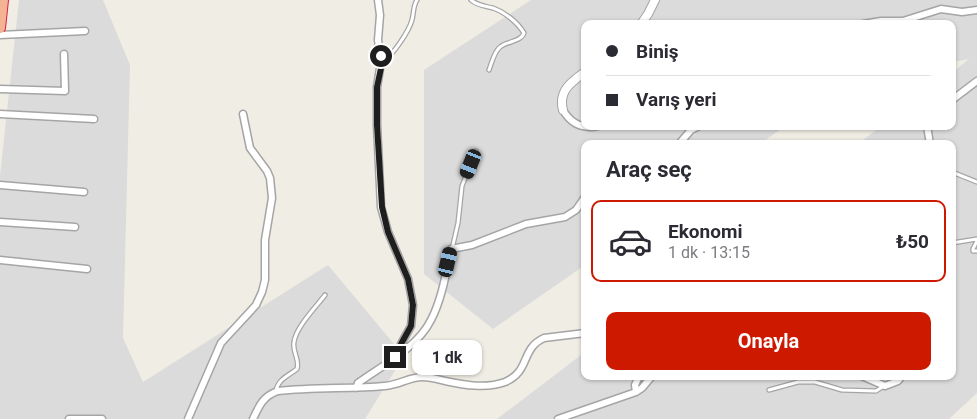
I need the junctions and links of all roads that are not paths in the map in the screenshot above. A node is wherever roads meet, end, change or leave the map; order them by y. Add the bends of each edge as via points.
1 (3, 0) edge
2 (378, 0) edge
3 (417, 0) edge
4 (471, 0) edge
5 (655, 0) edge
6 (977, 10) edge
7 (643, 20) edge
8 (906, 20) edge
9 (0, 28) edge
10 (85, 31) dead end
11 (0, 35) edge
12 (64, 54) dead end
13 (381, 62) junction
14 (489, 70) dead end
15 (581, 75) edge
16 (977, 81) edge
17 (0, 89) edge
18 (956, 97) edge
19 (563, 110) joint
20 (0, 114) edge
21 (243, 114) dead end
22 (94, 119) dead end
23 (581, 125) edge
24 (691, 130) edge
25 (682, 140) edge
26 (476, 151) dead end
27 (956, 174) edge
28 (977, 182) edge
29 (0, 185) edge
30 (84, 192) dead end
31 (581, 203) edge
32 (0, 222) edge
33 (75, 227) dead end
34 (977, 240) edge
35 (956, 242) edge
36 (451, 249) junction
37 (977, 251) edge
38 (0, 260) edge
39 (87, 269) dead end
40 (325, 295) dead end
41 (581, 333) edge
42 (402, 352) junction
43 (637, 380) edge
44 (649, 380) edge
45 (871, 380) edge
46 (899, 380) edge
47 (885, 386) junction
48 (356, 388) junction
49 (770, 390) dead end
50 (276, 392) junction
51 (636, 392) junction
52 (69, 419) edge
53 (102, 419) edge
54 (188, 419) edge
55 (253, 419) edge
56 (558, 419) edge

1 - 9 highway
2 - 13 street
3 - 13 lane via 409,27 388,58
4 - 14 lane via 505,13 524,33 499,47
5 - 7 street
6 - 8 street via 942,9
10 - 11 street
12 - 17 street via 65,91
13 - 42 street via 377,125 382,207 388,232 408,279 413,305 411,326 401,344
15 - 19 street via 563,92
16 - 18 street
19 - 23 street via 570,120
20 - 22 street
21 - 54 street via 250,148 270,178 272,198 265,280 256,305 221,343
24 - 25 street
26 - 36 lane via 462,186
27 - 28 lane
29 - 30 street
31 - 36 street via 565,217 526,224 472,246
32 - 33 street
34 - 35 lane
34 - 37 lane via 973,249
36 - 42 street via 431,322
38 - 39 street
40 - 50 lane via 295,338 297,369 282,379
41 - 48 street via 538,341 530,348 519,372 505,382 473,386 421,377 389,386
42 - 48 street via 358,383
43 - 51 street
44 - 51 street
45 - 47 street
46 - 47 street
47 - 49 lane via 876,391 842,390 815,382 798,382
48 - 50 street via 301,388
50 - 55 street via 262,401
51 - 56 street
52 - 53 street

